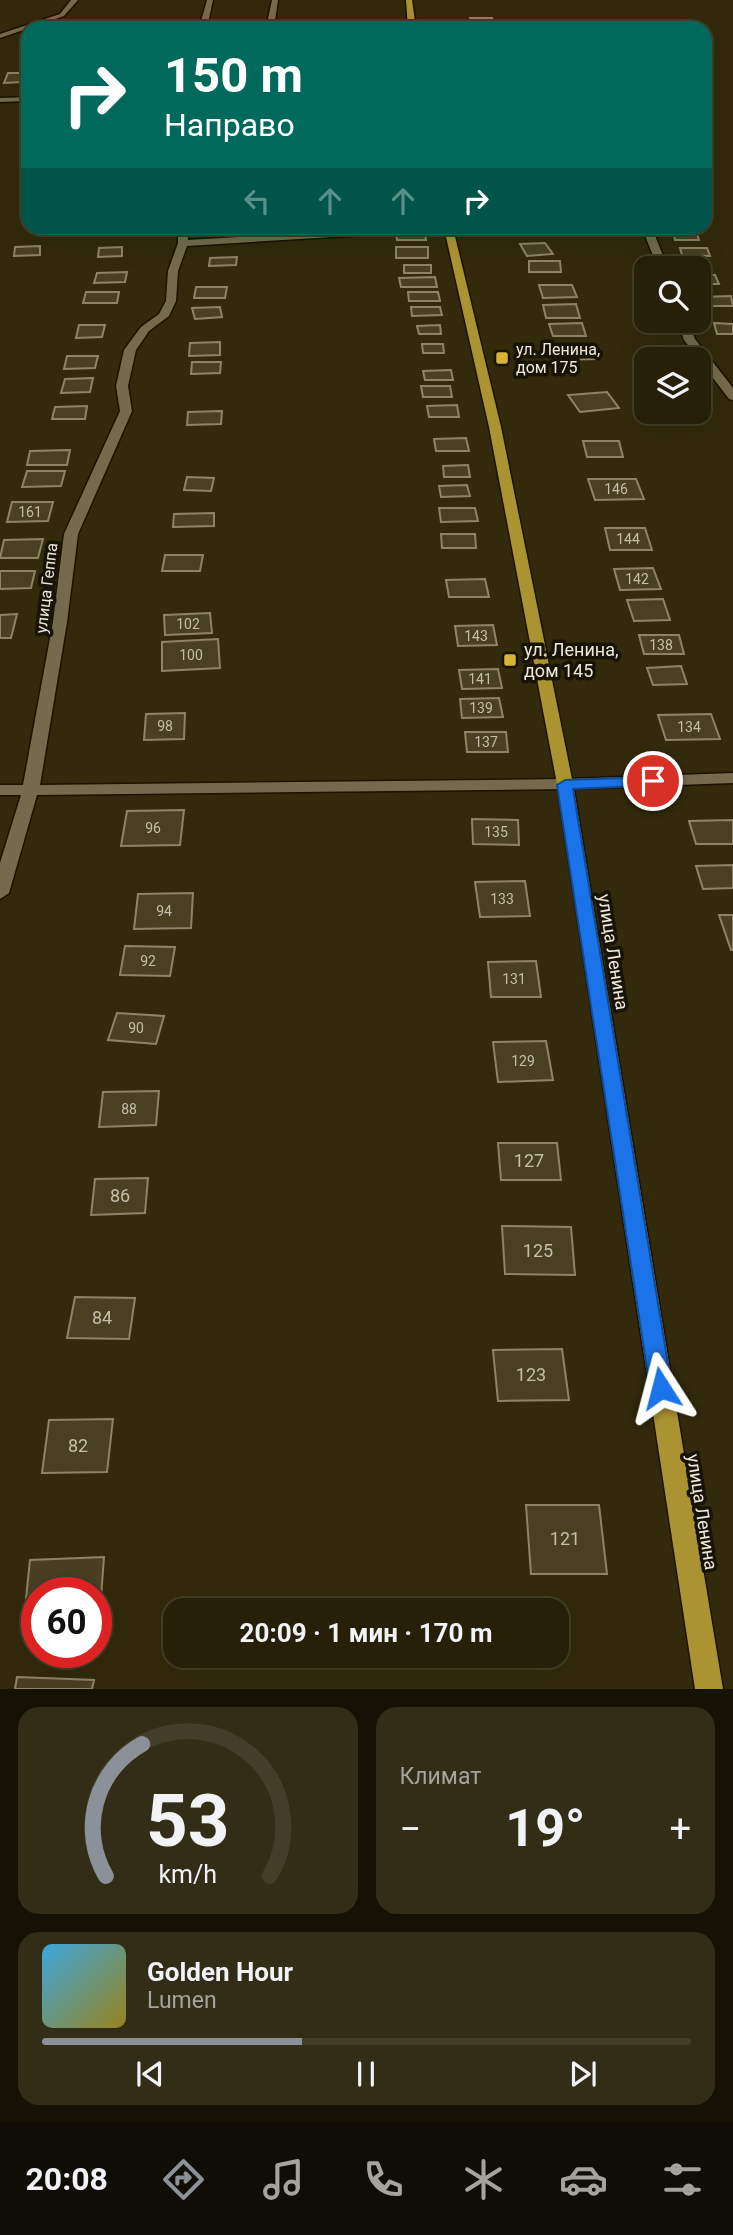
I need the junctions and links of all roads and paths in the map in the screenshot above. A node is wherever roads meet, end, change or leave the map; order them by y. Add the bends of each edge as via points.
1 (75, 0) edge
2 (210, 0) edge
3 (275, 0) edge
4 (409, 0) edge
5 (44, 21) edge
6 (204, 21) edge
7 (272, 21) edge
8 (411, 21) edge
9 (21, 29) edge
10 (0, 36) edge
11 (21, 99) edge
12 (0, 100) edge
13 (183, 235) edge
14 (315, 235) edge
15 (450, 235) edge
16 (650, 235) edge
17 (183, 243) junction
18 (658, 256) edge
19 (687, 333) edge
20 (733, 396) edge
21 (733, 778) edge
22 (565, 785) junction
23 (31, 788) junction
24 (0, 790) edge
25 (0, 893) edge
26 (709, 1689) edge

1 - 5 street via 62,15
2 - 6 street
3 - 7 street
4 - 8 main road
9 - 10 street
11 - 12 street
13 - 17 street, улица Геппа
14 - 17 street
15 - 22 main road, улица Ленина via 495,427
16 - 18 street
17 - 23 street, улица Геппа via 164,316 145,329 130,350 122,386 126,411 71,534
19 - 20 street
21 - 22 street
22 - 23 street
22 - 26 main road, улица Ленина
23 - 24 street
23 - 25 street, улица Геппа

